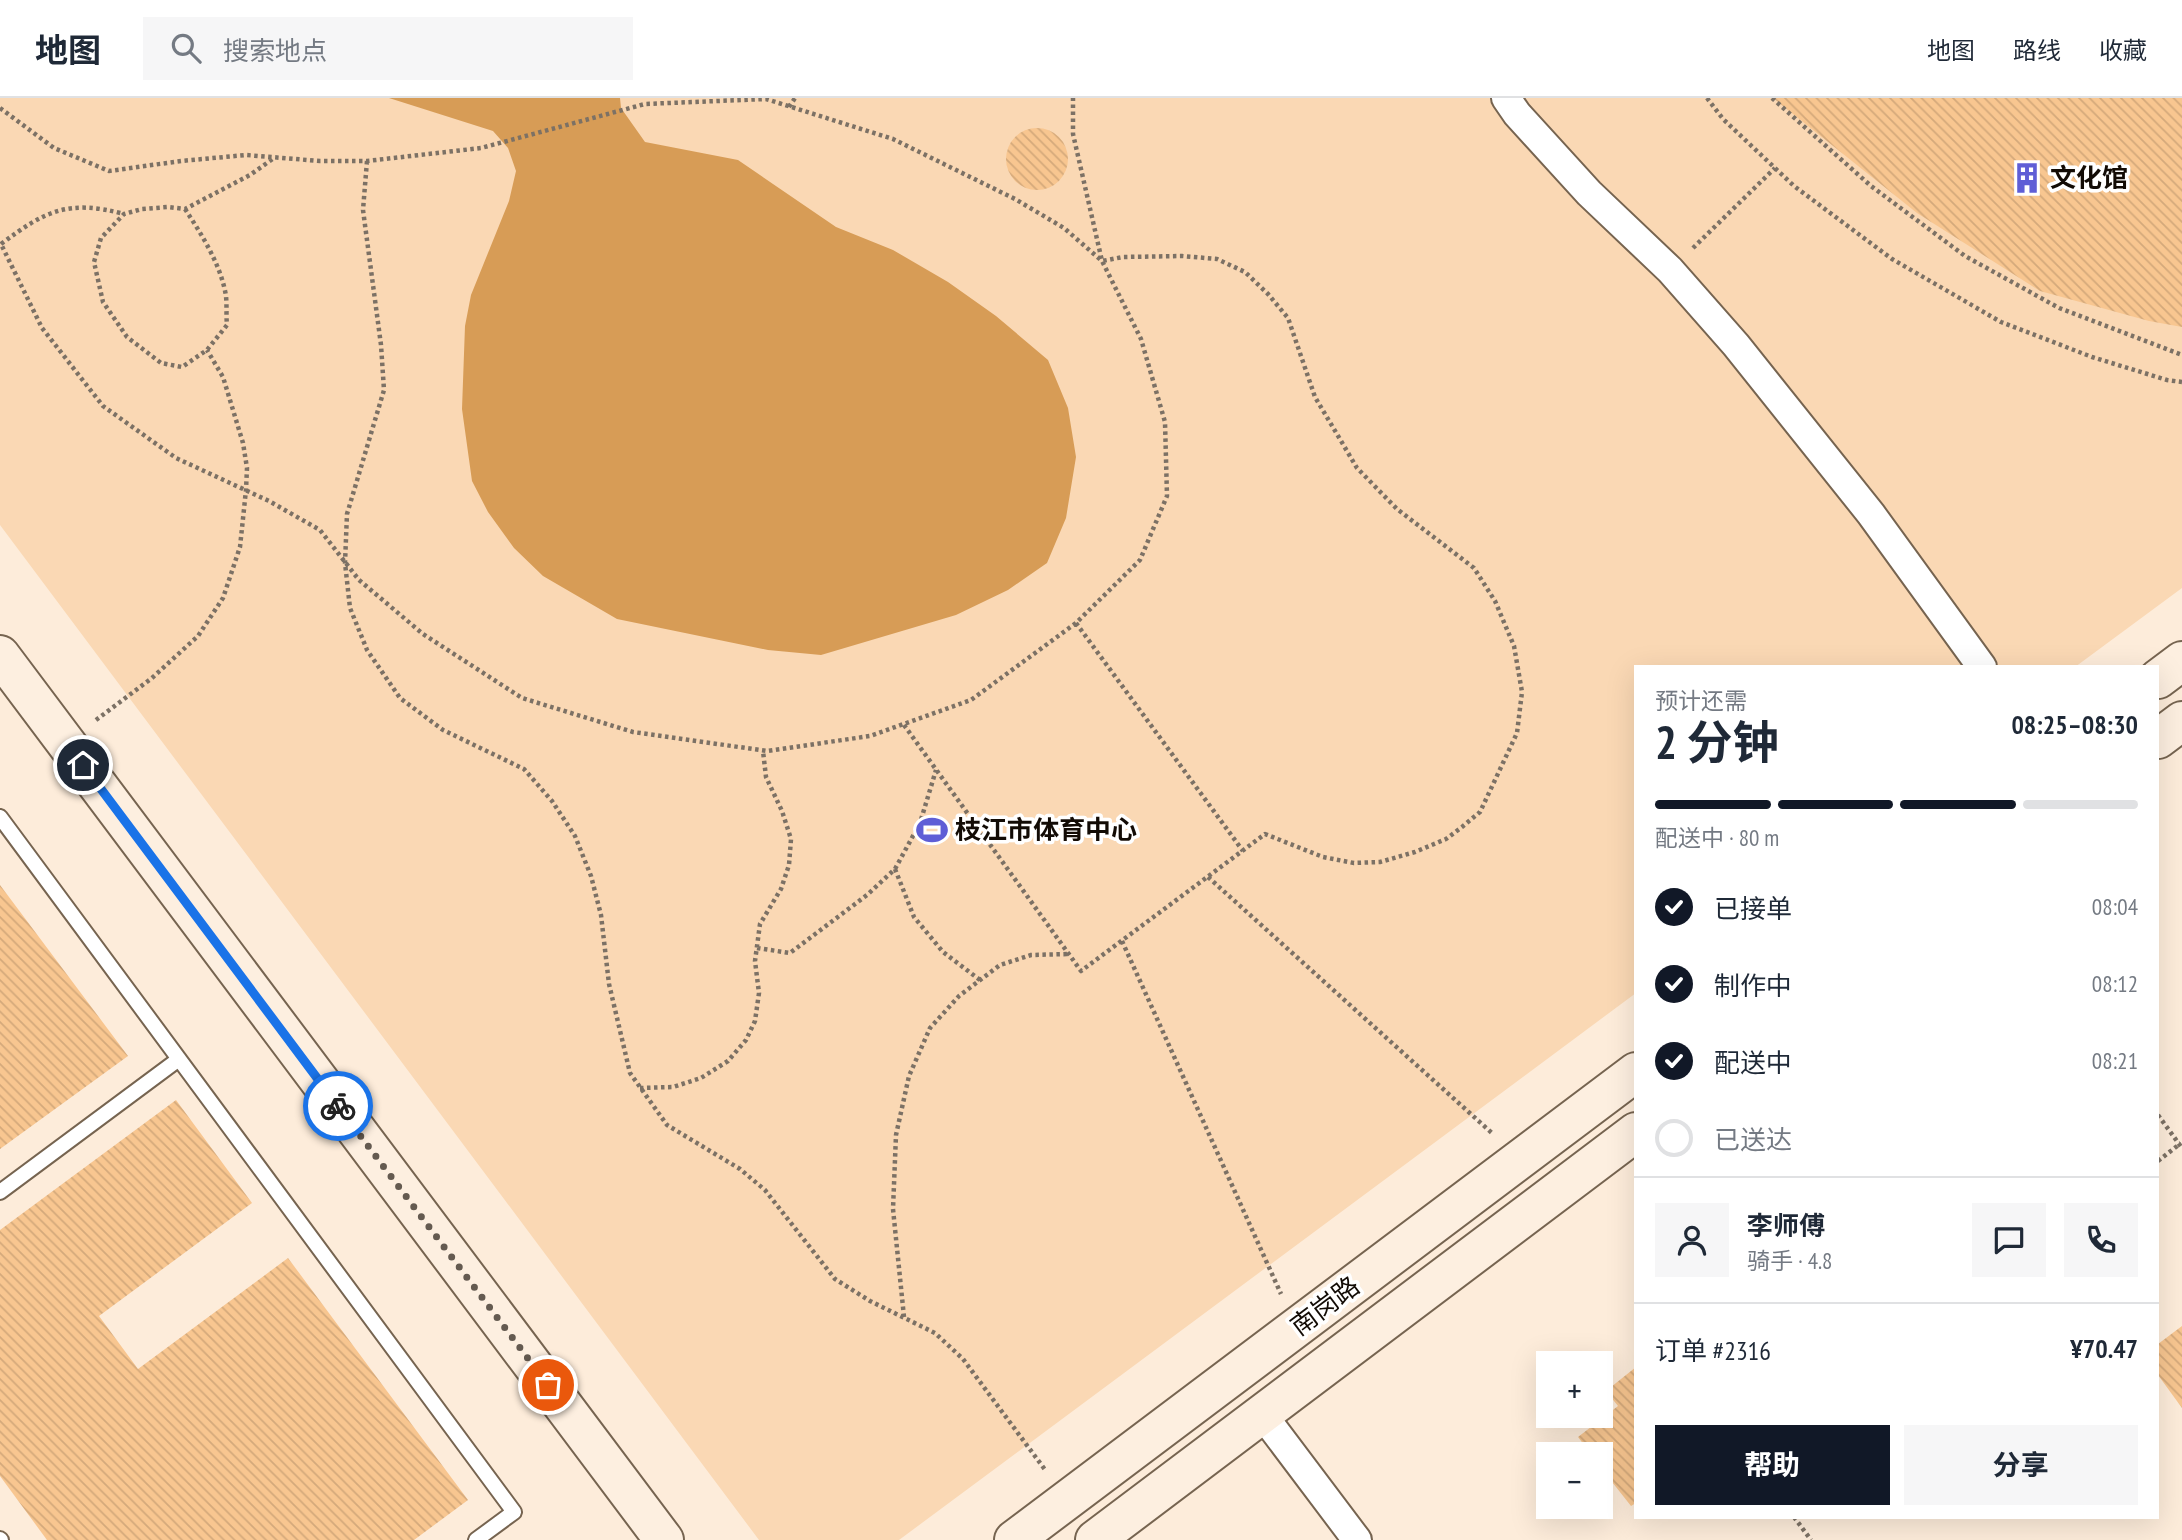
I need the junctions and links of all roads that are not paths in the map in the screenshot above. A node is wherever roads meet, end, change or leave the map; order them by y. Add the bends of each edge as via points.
1 (1506, 98) edge
2 (0, 655) edge
3 (2182, 661) edge
4 (1981, 665) edge
5 (2159, 678) edge
6 (2182, 721) edge
7 (2159, 738) edge
8 (0, 817) edge
9 (179, 1059) junction
10 (1634, 1074) edge
11 (1634, 1134) edge
12 (0, 1192) edge
13 (1262, 1414) junction
14 (476, 1540) edge
15 (664, 1540) edge
16 (1013, 1540) edge
17 (1095, 1540) edge
18 (1357, 1540) edge

1 - 4 street via 1589,193 1670,270 1736,345 1871,514
2 - 15 main road
3 - 5 main road
6 - 7 main road
8 - 9 lane
9 - 12 lane
9 - 14 lane via 514,1512
10 - 16 main road, 南岗路
11 - 13 main road, 南岗路
13 - 17 main road, 南岗路
13 - 18 street

